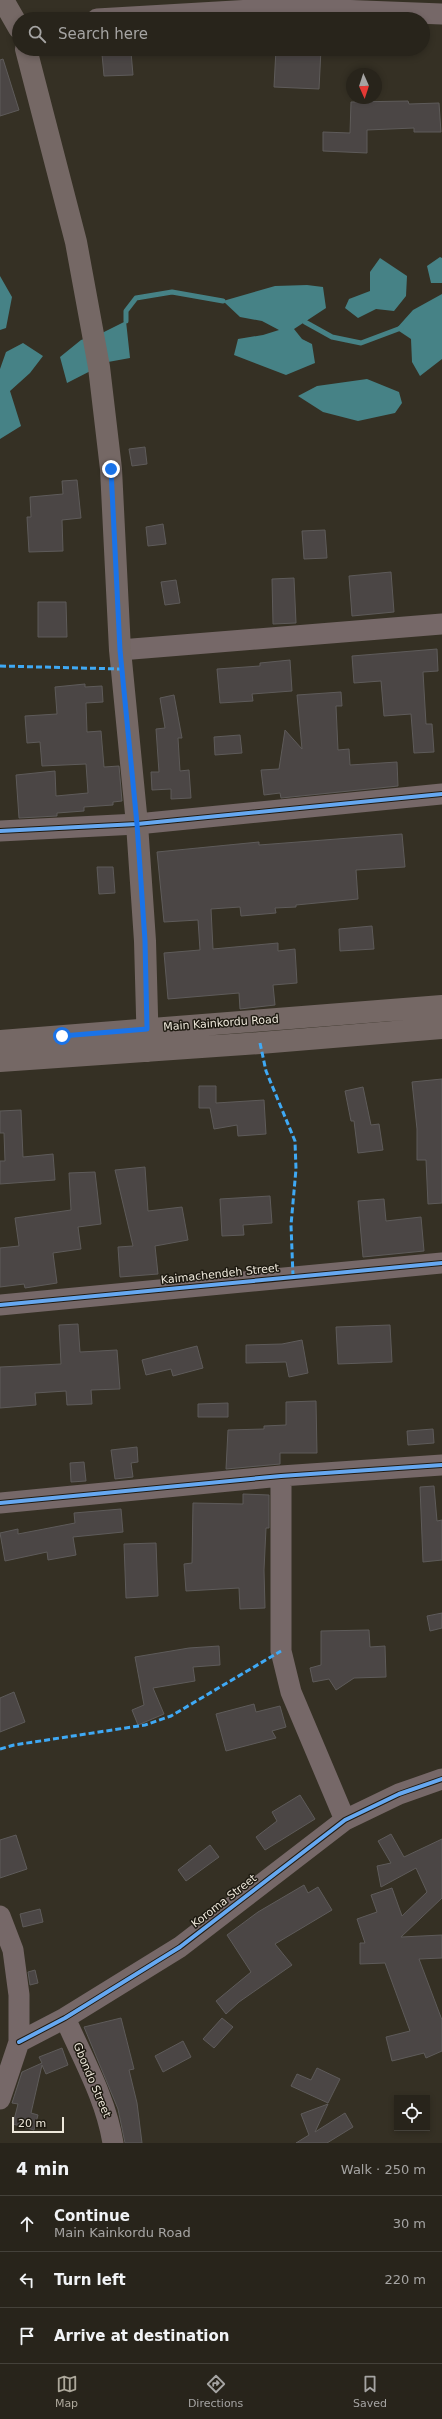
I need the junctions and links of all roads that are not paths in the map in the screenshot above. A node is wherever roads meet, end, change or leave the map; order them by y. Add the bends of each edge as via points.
1 (3, 0) edge
2 (230, 5) edge
3 (164, 12) edge
4 (404, 12) edge
5 (430, 13) edge
6 (442, 14) edge
7 (12, 16) edge
8 (28, 56) edge
9 (442, 624) edge
10 (120, 650) junction
11 (442, 794) edge
12 (137, 824) junction
13 (0, 831) edge
14 (442, 1006) edge
15 (398, 1010) junction
16 (319, 1016) junction
17 (442, 1028) edge
18 (147, 1029) junction
19 (400, 1032) junction
20 (322, 1038) junction
21 (0, 1041) edge
22 (148, 1051) junction
23 (0, 1061) edge
24 (442, 1263) edge
25 (0, 1305) edge
26 (442, 1465) edge
27 (281, 1476) junction
28 (0, 1503) edge
29 (442, 1779) edge
30 (346, 1820) junction
31 (0, 1916) edge
32 (65, 2018) junction
33 (19, 2042) junction
34 (0, 2099) edge
35 (113, 2143) edge

1 - 7 main road
2 - 3 street
2 - 4 street
5 - 6 street
8 - 10 main road via 76,242 99,367 111,469
9 - 10 street
10 - 12 main road
11 - 12 street
12 - 13 street
12 - 18 main road via 145,941
14 - 15 main road, Main Kainkordu Road
15 - 16 main road, Main Kainkordu Road
15 - 19 main road
16 - 18 main road, Main Kainkordu Road
16 - 20 main road
17 - 19 main road
18 - 21 main road, Main Kainkordu Road
18 - 22 main road
19 - 20 main road
20 - 22 main road
22 - 23 main road
24 - 25 street, Kaimachendeh Street
26 - 27 street
27 - 28 street
27 - 30 street via 281,1651 291,1692
29 - 30 street, Koroma Street via 400,1794
30 - 32 street, Koroma Street via 180,1947
31 - 33 street via 13,1950 19,1995
32 - 33 street, Koroma Street
32 - 35 street, Gbondo Street via 98,2092 109,2121
33 - 34 street

